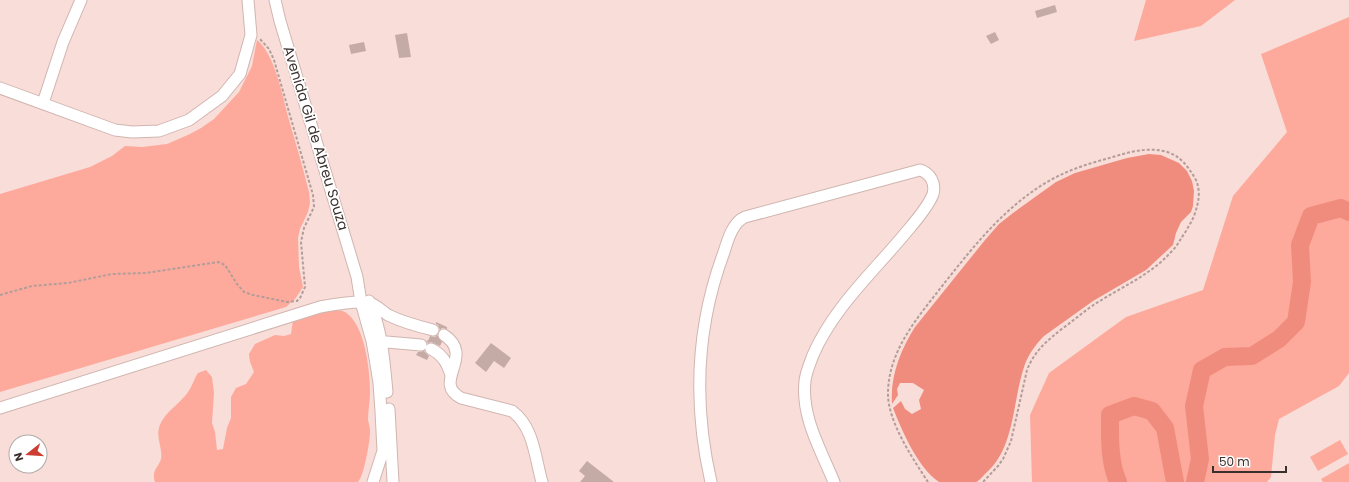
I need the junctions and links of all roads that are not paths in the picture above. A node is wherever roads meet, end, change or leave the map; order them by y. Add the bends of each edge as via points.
1 (81, 0) edge
2 (248, 0) edge
3 (275, 0) edge
4 (1, 90) edge
5 (43, 103) junction
6 (366, 302) junction
7 (433, 330) dead end
8 (444, 335) dead end
9 (377, 341) junction
10 (421, 345) dead end
11 (432, 349) dead end
12 (451, 375) junction
13 (0, 408) edge
14 (374, 482) edge
15 (393, 482) edge
16 (542, 482) edge
17 (711, 482) edge
18 (834, 482) edge

1 - 5 street via 63,42
2 - 5 street via 251,35 240,74 222,96 189,120 159,131 132,132 115,130
3 - 6 street, Avenida Gil de Abreu Souza
4 - 5 street
6 - 7 street via 386,314
6 - 9 street, Avenida Gil de Abreu Souza via 378,325
6 - 13 street via 320,307
8 - 12 street via 449,338 455,350 456,358
9 - 10 street
9 - 14 street, Avenida Gil de Abreu Souza via 383,451
9 - 15 street, Avenida Gil de Abreu Souza via 388,393
11 - 12 street via 445,360
12 - 16 street via 450,389 454,394 512,411 519,416 531,439
17 - 18 street via 701,424 699,392 702,336 716,274 737,221 920,170 932,181 933,192 930,199 833,319 818,344 805,380 806,403 812,433

